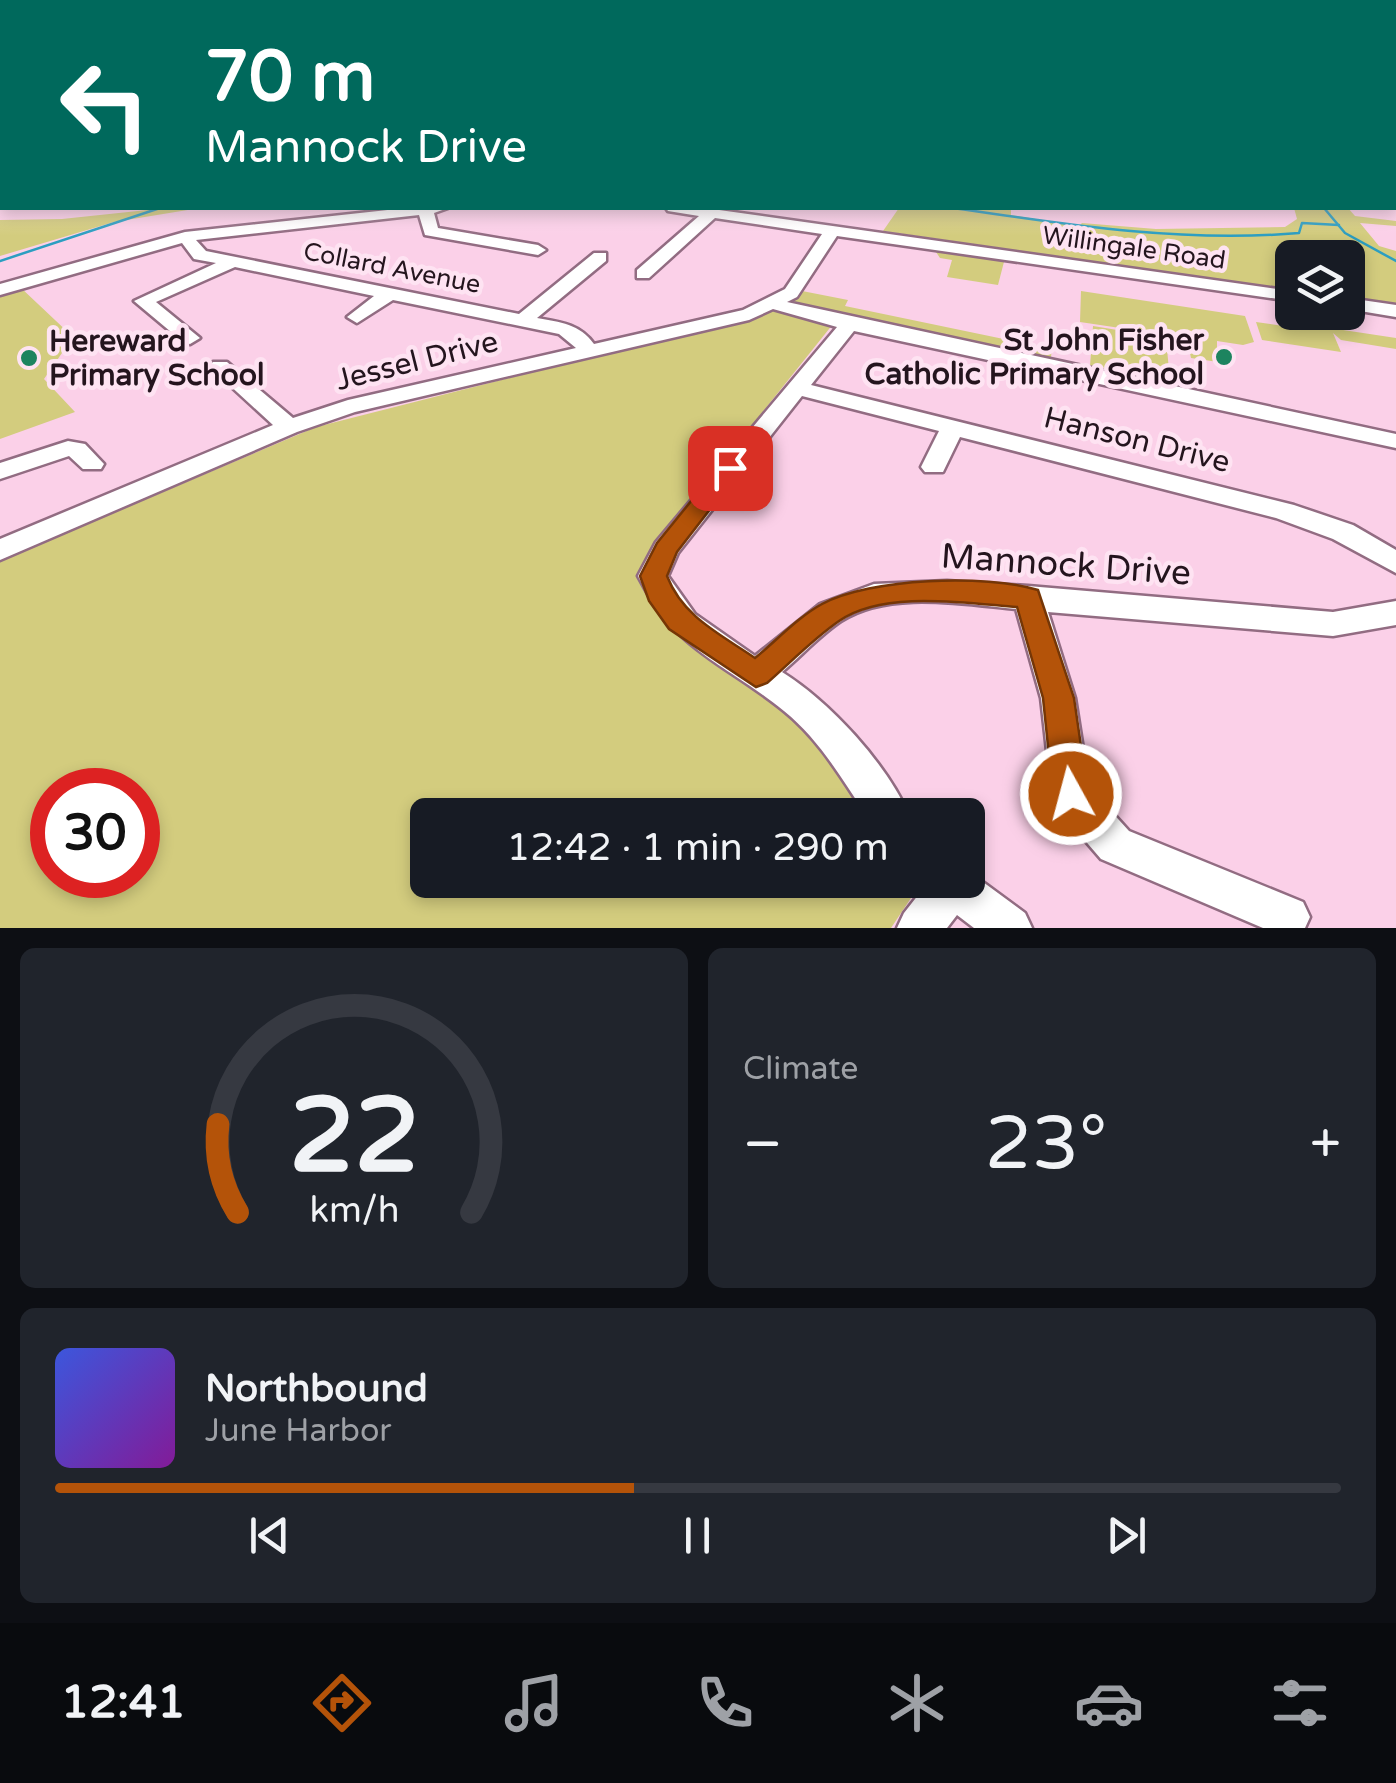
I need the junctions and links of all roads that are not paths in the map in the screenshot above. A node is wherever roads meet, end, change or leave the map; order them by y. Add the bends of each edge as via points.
1 (416, 210) edge
2 (433, 210) edge
3 (689, 210) edge
4 (712, 213) junction
5 (832, 231) junction
6 (185, 237) junction
7 (538, 250) dead end
8 (984, 252) junction
9 (600, 257) dead end
10 (233, 262) junction
11 (643, 274) dead end
12 (973, 277) dead end
13 (0, 290) edge
14 (390, 293) junction
15 (1275, 294) edge
16 (774, 304) junction
17 (1365, 306) edge
18 (1396, 310) edge
19 (357, 317) dead end
20 (523, 320) junction
21 (849, 324) junction
22 (190, 338) dead end
23 (588, 351) junction
24 (220, 366) dead end
25 (795, 388) junction
26 (290, 427) junction
27 (953, 427) junction
28 (1396, 442) edge
29 (92, 464) dead end
30 (934, 467) dead end
31 (0, 471) edge
32 (0, 550) edge
33 (1396, 563) edge
34 (1028, 598) junction
35 (1396, 613) edge
36 (756, 674) junction
37 (876, 798) edge
38 (940, 898) edge
39 (968, 898) edge
40 (1288, 917) dead end
41 (920, 928) edge
42 (1010, 928) edge

1 - 6 street
2 - 7 street via 431,232
3 - 4 street, Willingale Road
4 - 5 street, Willingale Road
4 - 11 street
5 - 8 street, Willingale Road
5 - 16 street, Jessel Drive via 791,293
6 - 10 street, Collard Avenue via 200,255
6 - 13 street
8 - 12 street
8 - 15 street, Willingale Road
9 - 20 street
10 - 14 street, Collard Avenue
10 - 22 street via 143,301
14 - 19 street
14 - 20 street, Collard Avenue
16 - 21 street
16 - 23 street, Jessel Drive
17 - 18 street
20 - 23 street, Collard Avenue via 565,329
21 - 25 street
21 - 28 street
23 - 26 street, Jessel Drive via 398,394
24 - 26 street
25 - 27 street, Hanson Drive
25 - 36 street via 666,549 653,576 679,621
26 - 32 street, Jessel Drive
27 - 30 street
27 - 33 street, Hanson Drive via 1284,511 1343,532
29 - 31 street via 60,442
34 - 35 street, Mannock Drive via 1333,624
34 - 36 street, Mannock Drive via 874,595 831,612
34 - 40 street via 1058,698 1071,794 1116,845
36 - 37 street via 820,722
38 - 41 street
39 - 42 street

